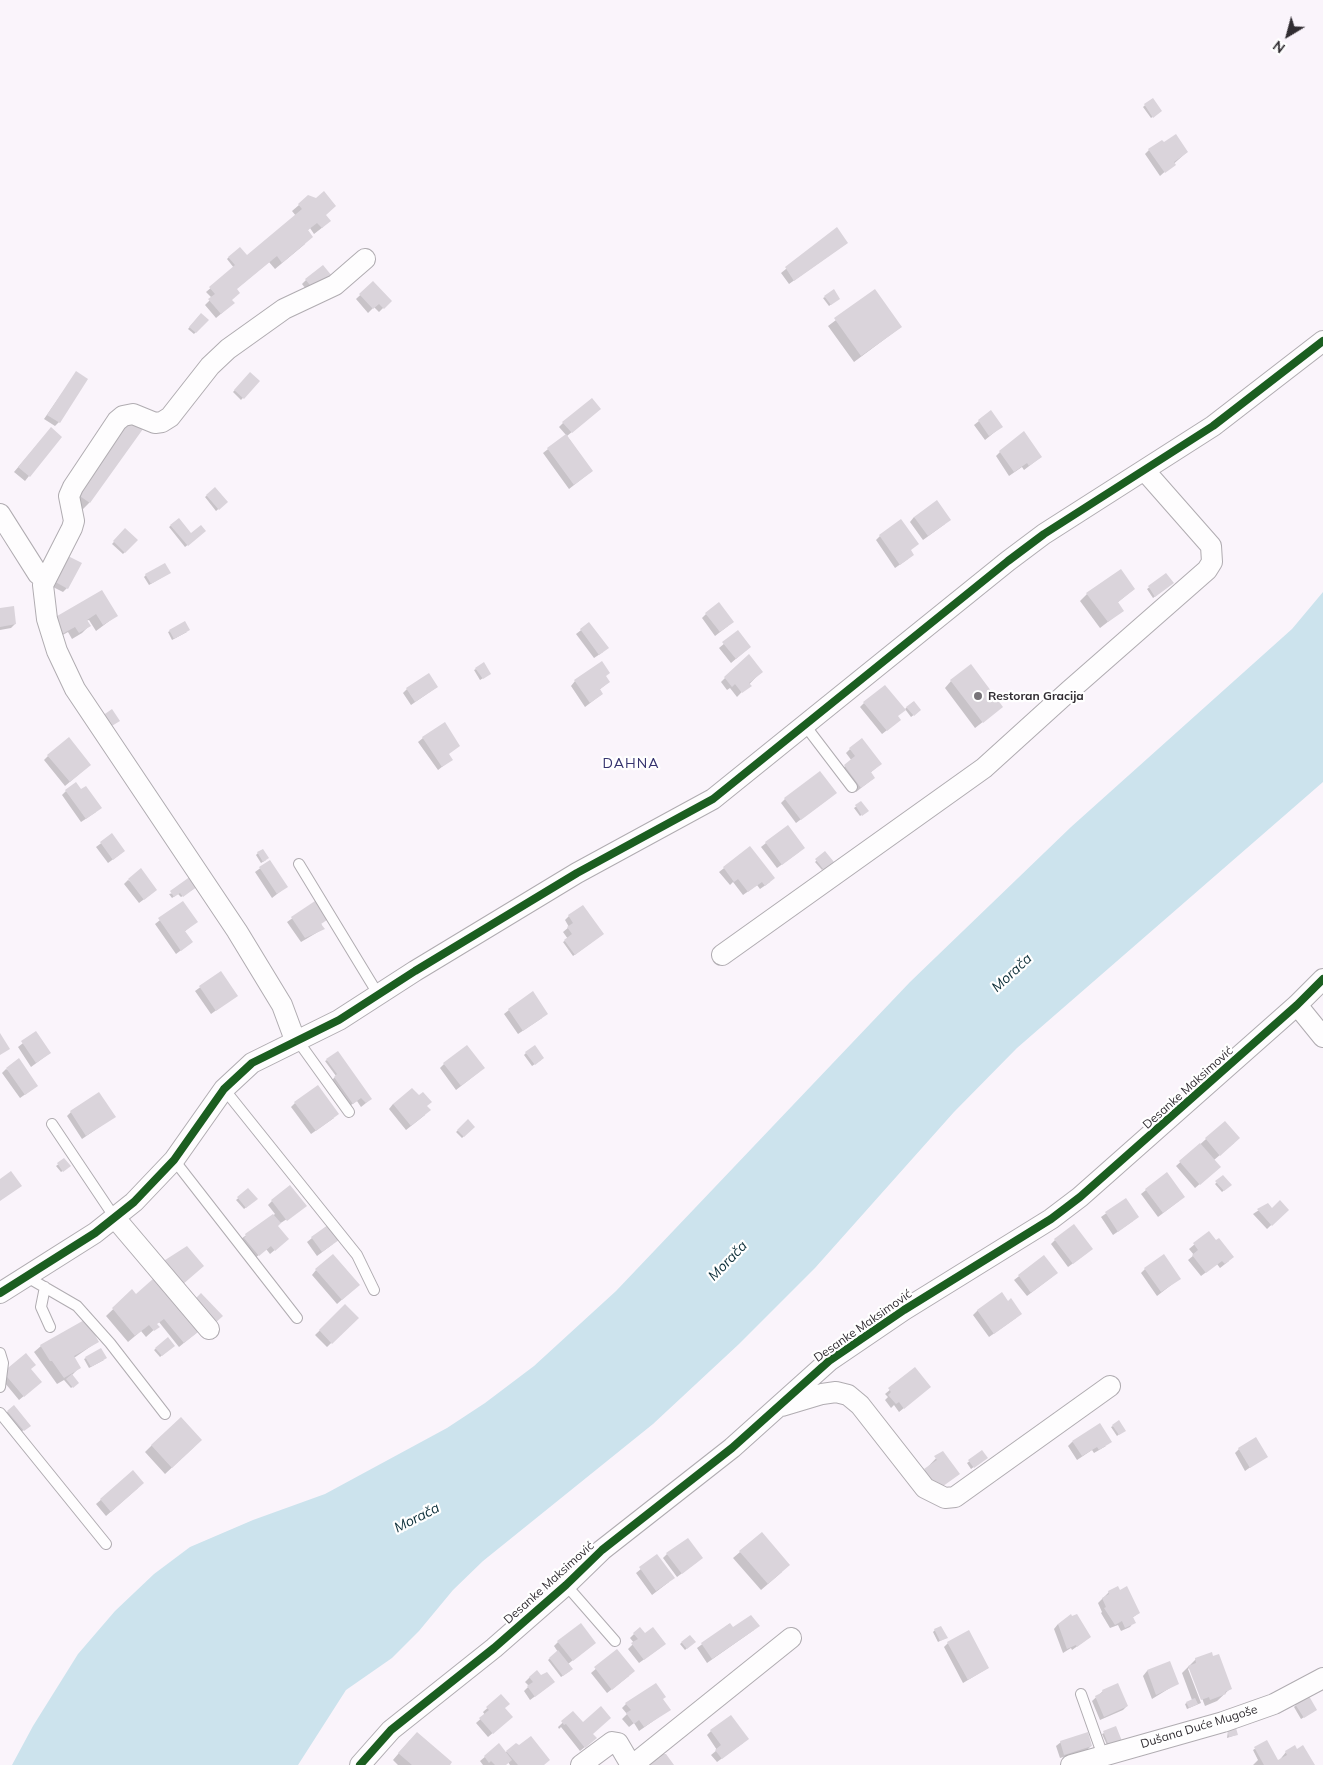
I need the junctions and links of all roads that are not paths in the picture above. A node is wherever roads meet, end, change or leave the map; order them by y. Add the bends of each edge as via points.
1 (365, 259) dead end
2 (1323, 341) edge
3 (1145, 471) junction
4 (0, 514) edge
5 (45, 580) junction
6 (804, 724) junction
7 (852, 787) dead end
8 (299, 864) dead end
9 (722, 955) dead end
10 (1323, 979) edge
11 (378, 994) junction
12 (1297, 1005) junction
13 (1323, 1037) edge
14 (295, 1040) junction
15 (224, 1089) junction
16 (350, 1112) dead end
17 (52, 1124) dead end
18 (174, 1160) junction
19 (115, 1218) junction
20 (27, 1277) junction
21 (45, 1287) junction
22 (374, 1290) dead end
23 (0, 1293) edge
24 (297, 1318) dead end
25 (50, 1327) dead end
26 (209, 1329) dead end
27 (0, 1353) edge
28 (0, 1386) edge
29 (1110, 1386) dead end
30 (776, 1408) junction
31 (0, 1412) edge
32 (165, 1414) dead end
33 (106, 1544) dead end
34 (566, 1585) junction
35 (791, 1638) dead end
36 (616, 1641) dead end
37 (1323, 1678) edge
38 (1081, 1694) dead end
39 (1104, 1756) junction
40 (360, 1765) edge
41 (581, 1765) edge
42 (1072, 1765) edge

1 - 5 street via 335,285 284,309 228,349 210,366 170,417 155,423 133,414 117,421 73,487 70,496 74,521 70,535
2 - 3 street via 1213,426
3 - 6 street via 1044,534
3 - 9 street via 1211,546 1212,562 1207,570 984,768
4 - 5 street
5 - 14 street via 43,597 47,619 57,651 75,688 237,931 282,1005
6 - 7 lane
6 - 11 street via 713,798 576,873
8 - 11 lane
10 - 12 street, Desanke Maksimović
11 - 14 street via 339,1020
12 - 13 street
12 - 30 street, Desanke Maksimović via 1080,1197 1051,1219 829,1361
14 - 15 street via 252,1063
14 - 16 lane
15 - 18 street
15 - 22 lane via 357,1255
17 - 19 lane
18 - 19 street
18 - 24 lane
19 - 20 street
19 - 26 street
20 - 21 lane
20 - 23 street
21 - 25 lane via 41,1307
21 - 32 lane via 77,1306
27 - 28 lane via 3,1363
29 - 30 street via 955,1497 945,1498 924,1488 860,1404 848,1396 836,1392 822,1394
30 - 34 street, Desanke Maksimović via 732,1448 602,1550
31 - 33 lane
34 - 36 lane
34 - 40 street, Desanke Maksimović via 494,1648 391,1730
35 - 41 street via 639,1760 628,1760 618,1743 612,1742
37 - 39 street, Dušana Duće Mugoše via 1274,1704
38 - 39 lane
39 - 42 street, Dušana Duće Mugoše

